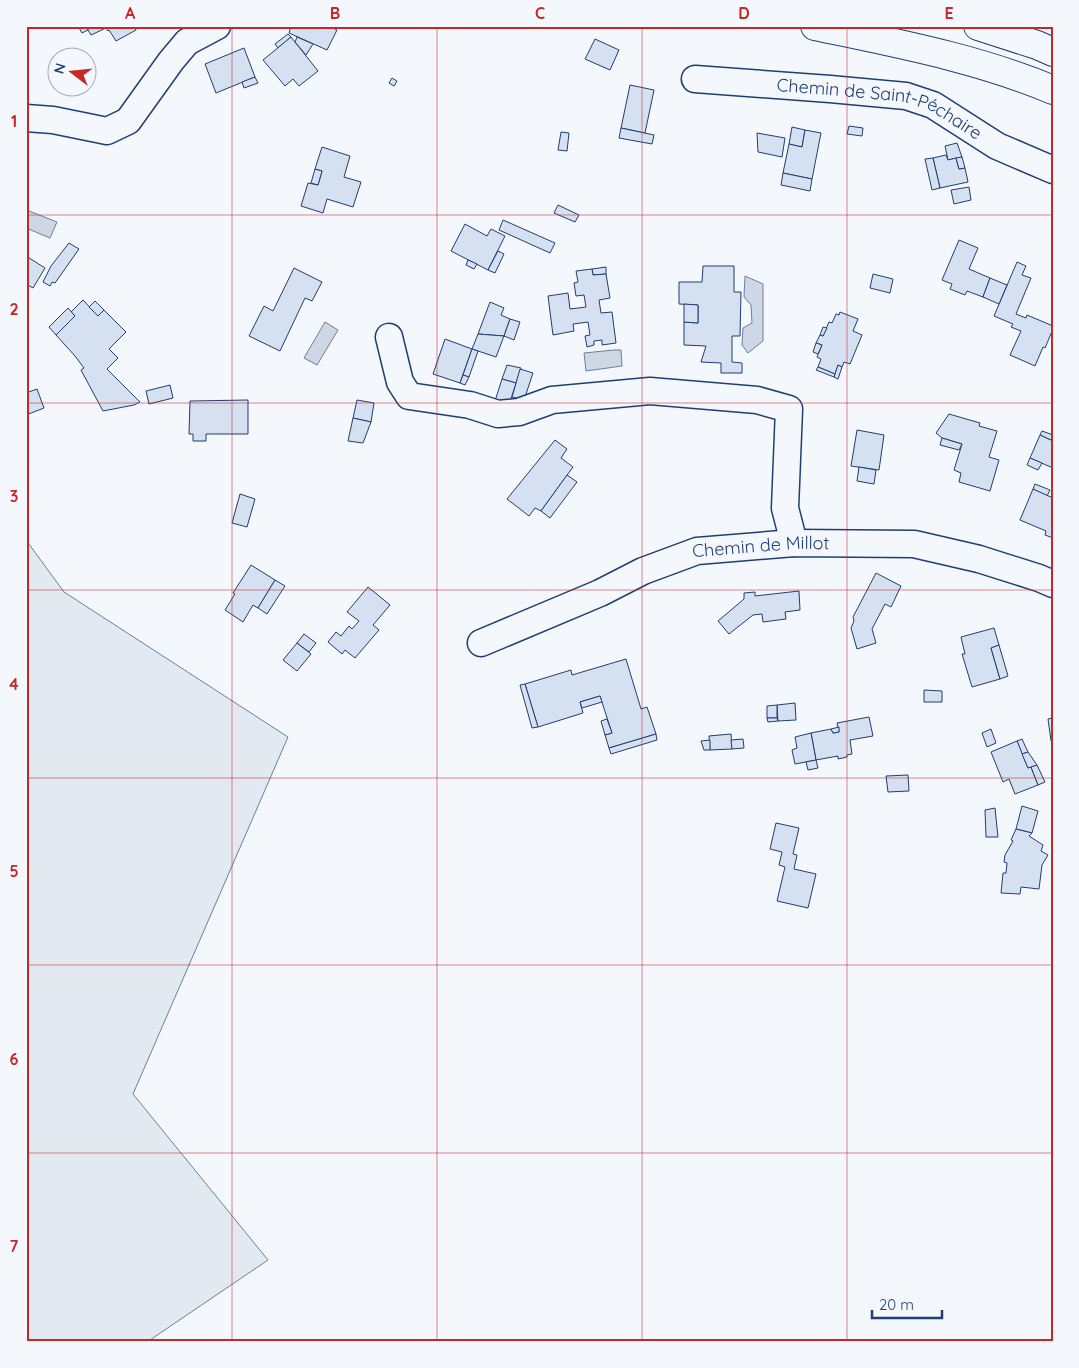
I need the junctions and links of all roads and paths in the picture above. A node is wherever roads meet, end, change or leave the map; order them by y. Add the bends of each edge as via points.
1 (216, 26) edge
2 (815, 26) edge
3 (978, 26) edge
4 (1053, 52) edge
5 (695, 79) dead end
6 (1053, 90) edge
7 (26, 118) edge
8 (1053, 170) edge
9 (389, 336) dead end
10 (794, 543) junction
11 (1053, 584) edge
12 (481, 643) dead end

1 - 7 street via 187,42 128,121 107,130
2 - 6 main road via 926,49 1024,78
3 - 4 main road
5 - 8 street, Chemin de Saint-Péchaire via 906,96 933,105 998,146
9 - 10 street via 400,382 409,396 470,405 498,414 519,412 552,400 650,392 757,400 789,408 785,508
10 - 11 street, Chemin de Millot via 914,544 979,558
10 - 12 street, Chemin de Millot via 697,551 643,570 600,593

